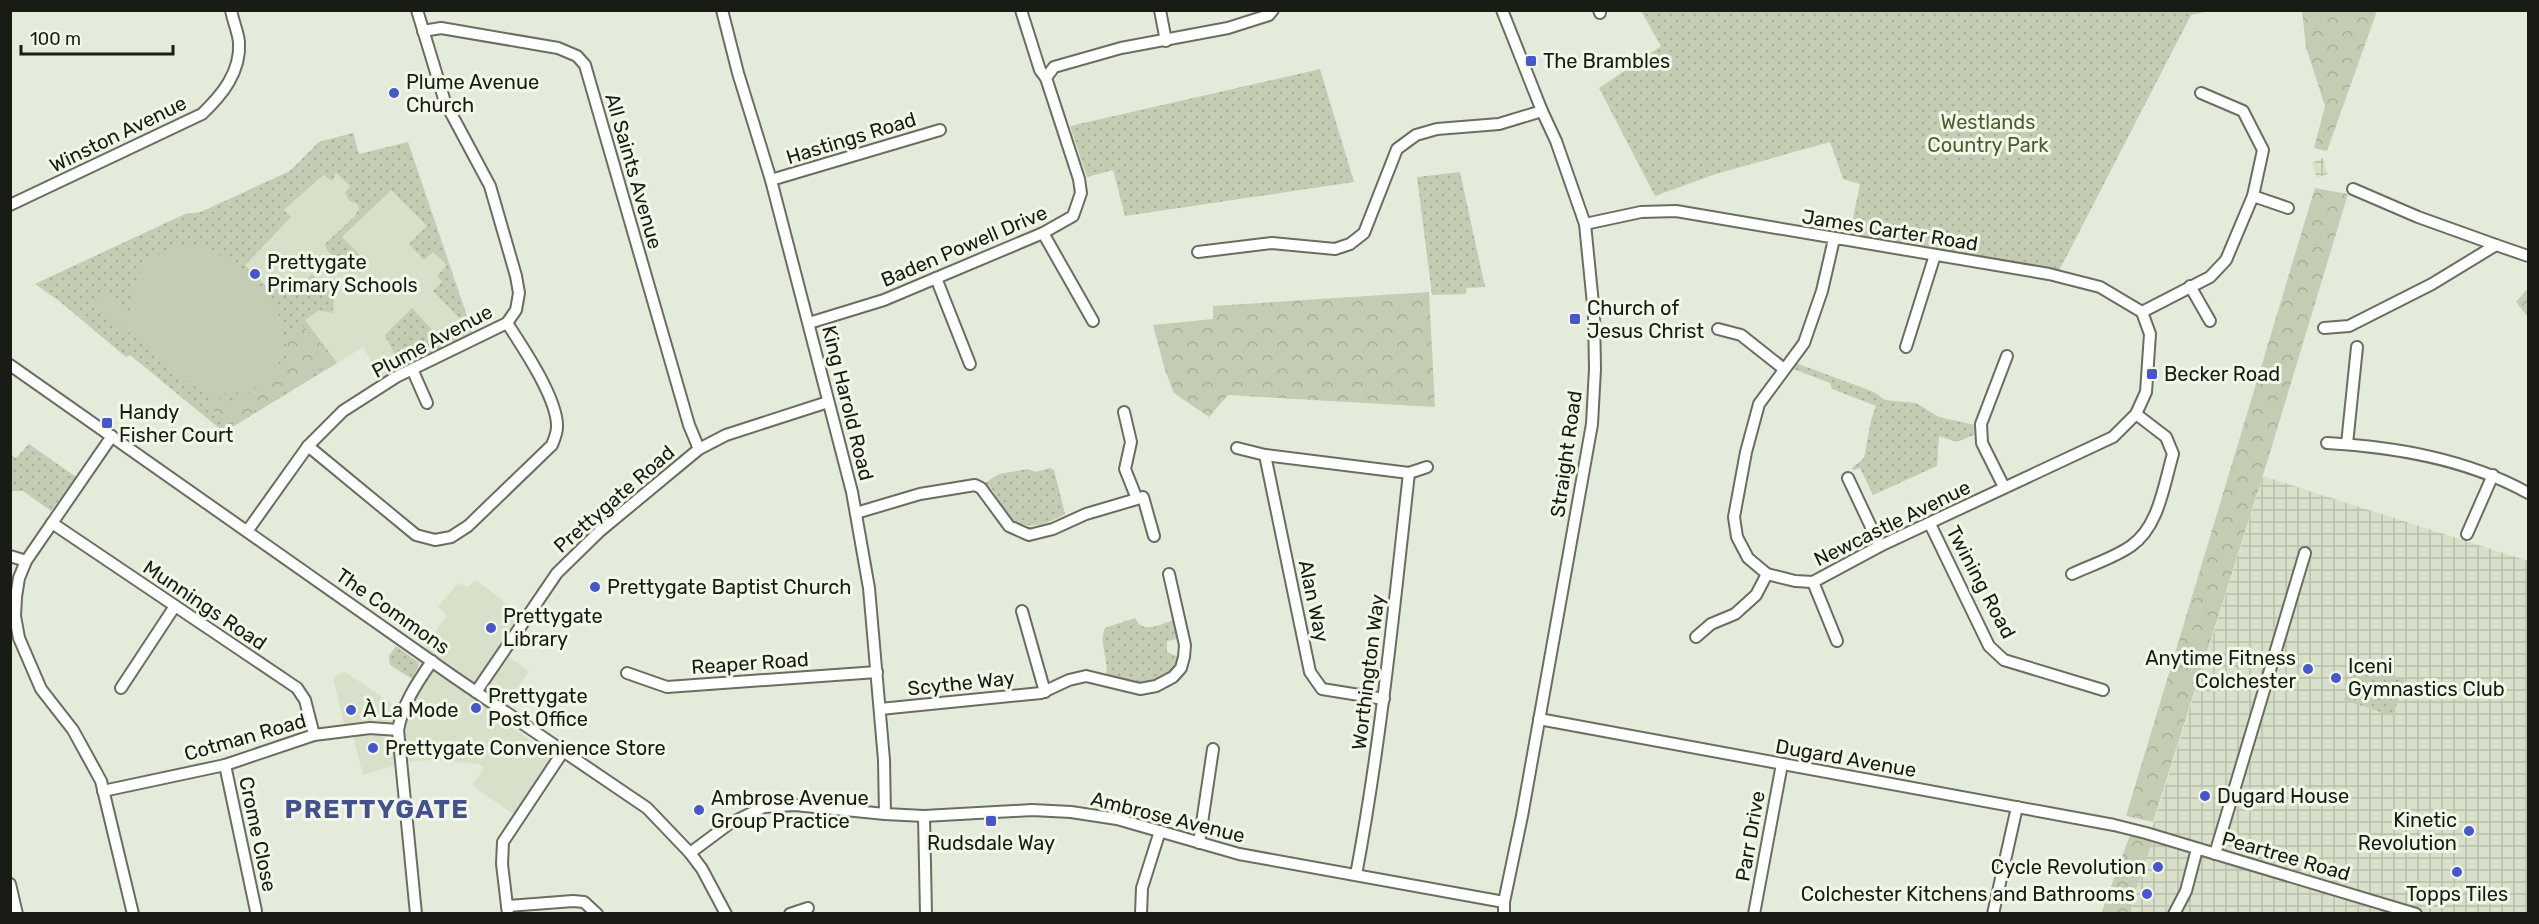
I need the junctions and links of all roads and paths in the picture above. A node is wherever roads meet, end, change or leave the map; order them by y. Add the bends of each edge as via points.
1 (231, 10) edge
2 (417, 10) edge
3 (722, 10) edge
4 (1021, 10) edge
5 (1160, 10) edge
6 (1273, 10) edge
7 (1502, 10) edge
8 (423, 31) junction
9 (1166, 41) junction
10 (1046, 78) junction
11 (2201, 93) dead end
12 (1542, 111) junction
13 (940, 130) dead end
14 (771, 180) junction
15 (2353, 189) dead end
16 (2253, 196) junction
17 (10, 205) edge
18 (2288, 208) dead end
19 (1585, 224) junction
20 (1042, 233) junction
21 (1833, 239) junction
22 (2496, 245) junction
23 (1198, 252) dead end
24 (1935, 255) junction
25 (2529, 256) edge
26 (936, 278) junction
27 (2190, 286) junction
28 (2142, 312) junction
29 (1093, 321) dead end
30 (2210, 321) dead end
31 (507, 323) junction
32 (809, 323) junction
33 (2324, 328) dead end
34 (1718, 329) dead end
35 (1906, 347) dead end
36 (2357, 347) dead end
37 (2007, 356) dead end
38 (970, 364) dead end
39 (10, 365) edge
40 (412, 369) junction
41 (1784, 369) junction
42 (828, 402) junction
43 (427, 403) dead end
44 (1124, 412) dead end
45 (2136, 414) junction
46 (112, 436) junction
47 (2326, 443) dead end
48 (2347, 444) junction
49 (308, 446) junction
50 (1237, 448) dead end
51 (699, 449) junction
52 (1265, 455) junction
53 (1427, 467) dead end
54 (1409, 473) junction
55 (2493, 475) junction
56 (1848, 478) dead end
57 (2004, 487) junction
58 (2529, 493) edge
59 (1144, 497) junction
60 (856, 513) junction
61 (52, 523) junction
62 (1930, 524) junction
63 (248, 530) junction
64 (2467, 534) dead end
65 (1154, 536) dead end
66 (1880, 546) junction
67 (2305, 553) dead end
68 (10, 556) edge
69 (26, 561) junction
70 (1767, 573) junction
71 (1169, 574) dead end
72 (2072, 574) dead end
73 (1814, 582) junction
74 (175, 606) junction
75 (1022, 611) dead end
76 (1696, 637) dead end
77 (1837, 641) dead end
78 (432, 661) junction
79 (877, 672) junction
80 (627, 673) dead end
81 (121, 688) dead end
82 (2103, 690) dead end
83 (476, 692) junction
84 (1045, 692) junction
85 (1384, 699) junction
86 (880, 709) junction
87 (1539, 719) junction
88 (398, 730) junction
89 (314, 735) junction
90 (1213, 748) dead end
91 (564, 750) junction
92 (1782, 764) junction
93 (225, 765) junction
94 (103, 791) junction
95 (2018, 807) junction
96 (885, 814) junction
97 (924, 816) junction
98 (1160, 831) junction
99 (2146, 832) joint
100 (1199, 843) junction
101 (2197, 849) junction
102 (690, 853) junction
103 (2215, 854) junction
104 (1356, 875) junction
105 (10, 884) edge
106 (808, 908) dead end
107 (1504, 908) edge
108 (256, 910) dead end
109 (508, 910) edge
110 (17, 914) edge
111 (133, 914) edge
112 (416, 914) edge
113 (597, 914) edge
114 (726, 914) edge
115 (790, 914) edge
116 (926, 914) edge
117 (1141, 914) edge
118 (1754, 914) edge
119 (1993, 914) edge
120 (2174, 914) edge
121 (2416, 914) edge

1 - 17 street, Winston Avenue via 239,42 237,61 230,82 218,99 201,114
2 - 8 street, Plume Avenue
3 - 14 street, King Harold Road
4 - 10 street, Baden Powell Drive
5 - 9 street
6 - 9 street via 1269,15 1228,28
7 - 12 street, Straight Road
8 - 31 street, Plume Avenue via 445,102 490,186 516,276 516,310
8 - 51 street, All Saints Avenue via 441,28 558,48 578,56 585,65
9 - 10 street via 1121,48 1054,67
10 - 20 street, Baden Powell Drive via 1081,193 1073,216
11 - 16 street via 2243,111 2256,132 2263,150
12 - 19 street, Straight Road
12 - 23 street via 1499,124 1437,129 1416,135 1397,149 1364,233 1350,244 1335,249 1272,243
13 - 14 street, Hastings Road
14 - 32 street, King Harold Road
15 - 22 street
16 - 18 street
16 - 27 street via 2226,260 2210,277
19 - 21 street, James Carter Road via 1641,212 1676,211
19 - 87 street, Straight Road via 1594,314 1592,424
20 - 26 street, Baden Powell Drive
20 - 29 street
21 - 24 street, James Carter Road
21 - 41 street, Newcastle Avenue via 1811,326 1804,344
22 - 25 street
22 - 33 street via 2349,327
24 - 28 street, James Carter Road via 2049,274 2100,287
24 - 35 street
26 - 32 street, Baden Powell Drive via 884,300
26 - 38 street
27 - 28 street
27 - 30 street
28 - 45 street, Newcastle Avenue via 2150,334 2150,352 2146,392
31 - 40 street, Plume Avenue
31 - 49 street via 534,366 557,427 552,445 468,526 451,537 435,540 416,535
32 - 42 street, King Harold Road
34 - 41 street via 1741,335
36 - 48 street
37 - 57 street via 1981,424 1982,443
39 - 46 street, The Commons
40 - 43 street
40 - 49 street, Plume Avenue via 343,411
41 - 70 street, Newcastle Avenue via 1759,404 1734,517 1737,537 1748,558
42 - 51 street, Prettygate Road via 726,435
42 - 60 street, King Harold Road
44 - 59 street via 1131,442 1125,469
45 - 57 street, Newcastle Avenue via 2113,437
45 - 72 street via 2166,437 2173,454 2151,522 2131,547
46 - 61 street
46 - 63 street, The Commons
47 - 48 street
48 - 55 street via 2427,456
49 - 63 street, Plume Avenue
50 - 52 street
51 - 83 street, Prettygate Road via 600,531 557,573
52 - 54 street
52 - 85 street, Alan Way via 1311,672 1322,689
53 - 54 street
54 - 85 street, Worthington Way
55 - 58 street
55 - 64 street
56 - 66 street
57 - 62 street, Newcastle Avenue
59 - 60 street via 1029,535 1009,526 975,485 920,494
59 - 65 street
60 - 79 street, King Harold Road via 869,588
61 - 69 street
61 - 74 street, Munnings Road
62 - 66 street, Newcastle Avenue
62 - 82 street, Twining Road via 1989,646 2004,660
63 - 78 street, The Commons
66 - 73 street, Newcastle Avenue
67 - 103 street
68 - 69 street
69 - 94 street via 16,597 19,638 41,689 73,730
70 - 73 street, Newcastle Avenue
70 - 76 street via 1756,596 1735,614 1711,624
71 - 84 street, Scythe Way via 1185,645 1181,668 1173,677 1140,689 1086,676
73 - 77 street
74 - 81 street
74 - 89 street, Munnings Road via 297,688 305,700
75 - 84 street, Scythe Way
78 - 83 street, The Commons
78 - 88 street via 414,687
79 - 80 street, Reaper Road via 667,687
79 - 86 street, King Harold Road
83 - 91 street, The Commons
84 - 86 street, Scythe Way
85 - 104 street, Worthington Way
86 - 96 street, King Harold Road
87 - 92 street, Dugard Avenue
87 - 107 street, Straight Road
88 - 89 street, Cotman Road via 370,728
88 - 112 street
89 - 93 street, Cotman Road
90 - 100 street
91 - 102 street, The Commons via 647,808
91 - 109 street via 503,842
92 - 95 street, Dugard Avenue
92 - 118 street, Parr Drive
93 - 94 street, Cotman Road
93 - 108 street, Crome Close
94 - 111 street
95 - 99 street, Dugard Avenue
95 - 119 street
96 - 97 street, Ambrose Avenue
96 - 102 street, Ambrose Avenue via 795,805 764,807 729,824
97 - 98 street, Ambrose Avenue via 1032,810 1071,812
97 - 116 street
98 - 100 street, Ambrose Avenue
98 - 117 street via 1142,888
99 - 101 street, Peartree Road
100 - 104 street, Ambrose Avenue
101 - 103 street, Peartree Road
101 - 120 street via 2186,891
102 - 114 street, The Commons
103 - 121 street, Peartree Road
104 - 107 street, Ambrose Avenue
105 - 110 street
106 - 115 street
109 - 113 street via 573,901 584,902

